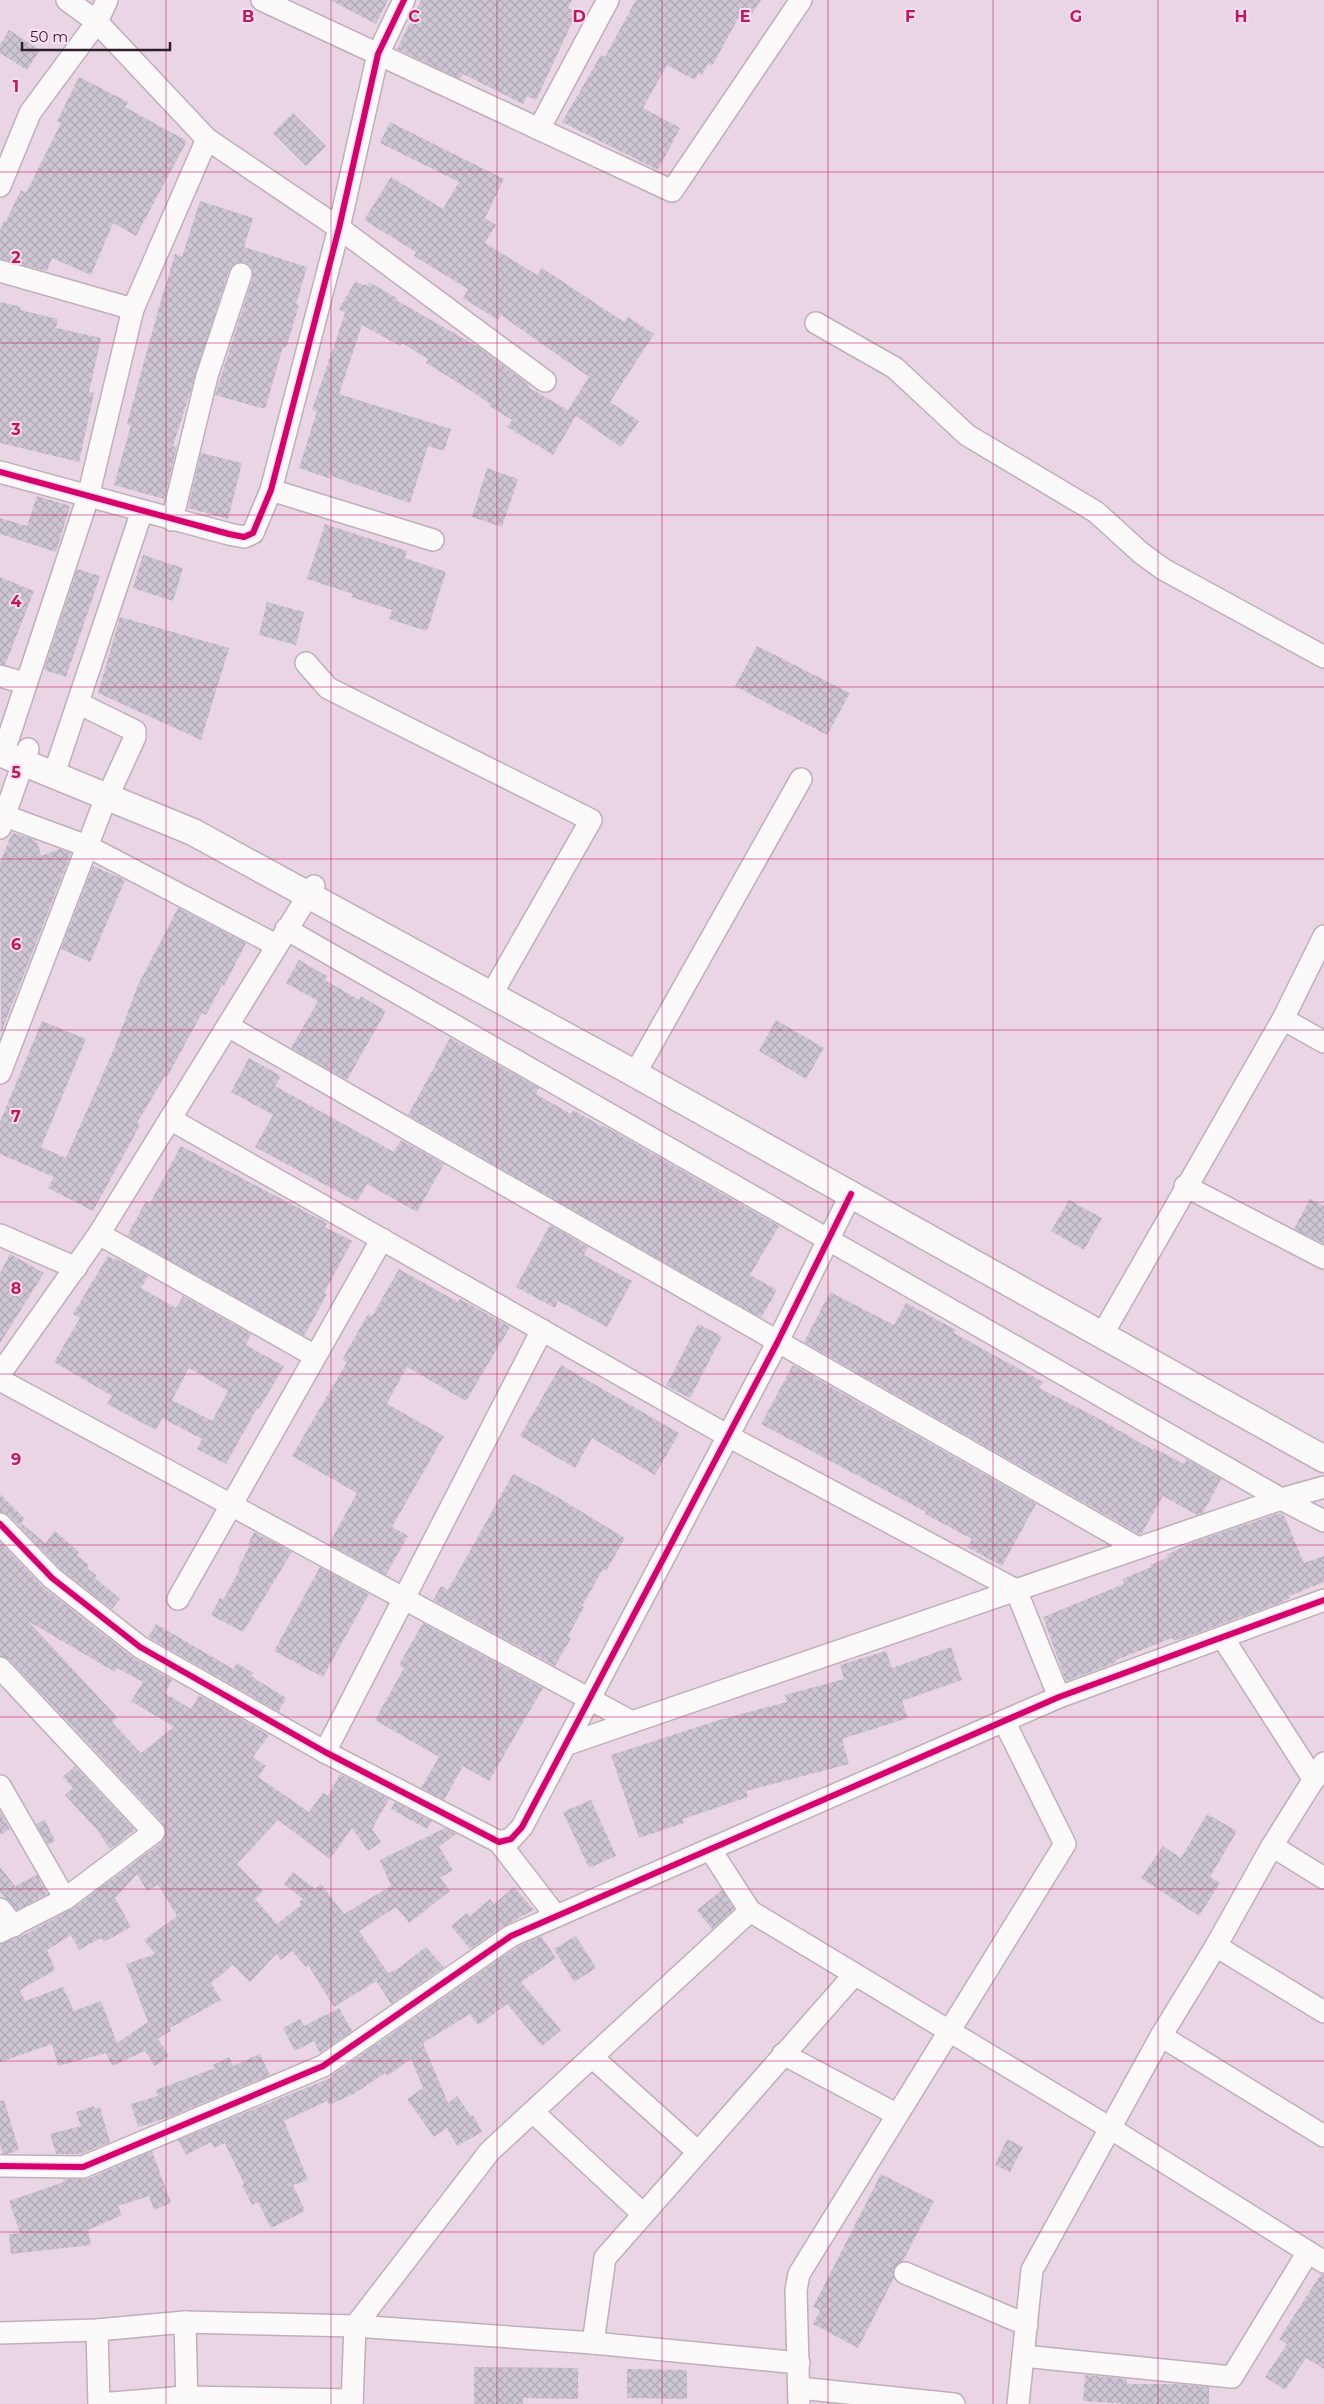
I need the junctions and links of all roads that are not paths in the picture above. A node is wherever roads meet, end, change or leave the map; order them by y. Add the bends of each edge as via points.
1 (67, 0) edge
2 (107, 0) edge
3 (262, 0) edge
4 (404, 0) edge
5 (608, 0) edge
6 (801, 0) edge
7 (97, 22) junction
8 (378, 54) junction
9 (539, 129) junction
10 (207, 139) junction
11 (0, 186) edge
12 (339, 228) junction
13 (0, 271) edge
14 (241, 274) dead end
15 (133, 309) junction
16 (816, 323) dead end
17 (545, 381) dead end
18 (0, 472) edge
19 (271, 490) junction
20 (88, 497) junction
21 (142, 512) junction
22 (172, 520) junction
23 (433, 540) dead end
24 (1324, 657) edge
25 (306, 663) dead end
26 (0, 676) edge
27 (25, 683) junction
28 (78, 703) junction
29 (10, 750) edge
30 (58, 762) junction
31 (801, 779) dead end
32 (110, 790) junction
33 (2, 819) edge
34 (87, 846) junction
35 (311, 890) junction
36 (1324, 936) edge
37 (281, 937) junction
38 (498, 983) junction
39 (1283, 1018) junction
40 (228, 1026) junction
41 (1324, 1042) edge
42 (641, 1063) junction
43 (0, 1073) edge
44 (170, 1119) junction
45 (1185, 1186) junction
46 (851, 1194) junction
47 (99, 1234) junction
48 (0, 1235) edge
49 (382, 1239) junction
50 (827, 1239) junction
51 (1324, 1258) edge
52 (76, 1268) junction
53 (542, 1330) junction
54 (1104, 1331) junction
55 (778, 1342) junction
56 (315, 1356) junction
57 (2, 1368) edge
58 (728, 1436) junction
59 (1324, 1443) edge
60 (1324, 1459) edge
61 (1324, 1487) edge
62 (1281, 1499) junction
63 (232, 1505) junction
64 (1324, 1521) edge
65 (0, 1524) edge
66 (1138, 1548) junction
67 (1016, 1590) junction
68 (178, 1599) dead end
69 (404, 1599) junction
70 (1324, 1600) edge
71 (1223, 1638) junction
72 (0, 1668) edge
73 (1059, 1697) junction
74 (589, 1699) junction
75 (1004, 1721) junction
76 (632, 1722) junction
77 (565, 1745) junction
78 (325, 1752) junction
79 (1319, 1771) edge
80 (0, 1786) edge
81 (499, 1842) junction
82 (1272, 1846) junction
83 (710, 1849) junction
84 (1324, 1878) edge
85 (65, 1899) junction
86 (0, 1909) edge
87 (750, 1911) junction
88 (556, 1916) junction
89 (7, 1929) edge
90 (1216, 1946) junction
91 (854, 1975) junction
92 (1324, 2012) edge
93 (948, 2032) junction
94 (1161, 2036) junction
95 (784, 2054) junction
96 (592, 2058) junction
97 (533, 2112) junction
98 (896, 2114) junction
99 (1110, 2128) junction
100 (1324, 2136) edge
101 (698, 2152) junction
102 (0, 2166) edge
103 (643, 2214) junction
104 (1316, 2257) edge
105 (905, 2273) dead end
106 (185, 2322) junction
107 (1027, 2325) junction
108 (355, 2326) junction
109 (97, 2330) junction
110 (0, 2333) edge
111 (593, 2344) junction
112 (1023, 2356) junction
113 (799, 2363) junction
114 (799, 2396) edge
115 (187, 2401) edge
116 (352, 2402) edge
117 (99, 2404) edge
118 (954, 2404) edge
119 (1018, 2404) edge

1 - 7 street
2 - 7 street
3 - 8 street
4 - 8 street
5 - 9 street
6 - 9 street via 672,191
7 - 10 street
7 - 11 street via 30,112
8 - 9 street
8 - 12 street
10 - 12 street
10 - 15 street
12 - 17 street
12 - 19 street
13 - 15 street
14 - 22 street via 207,376
15 - 20 street
16 - 24 street via 895,368 967,435 1096,512 1163,569
18 - 20 street
19 - 22 street via 253,533 244,537
19 - 23 street
20 - 21 street
20 - 27 street
21 - 22 street
21 - 28 street
25 - 38 street via 328,688 591,820
26 - 27 street
27 - 29 street
28 - 30 street
28 - 32 street via 135,731
29 - 30 main road
29 - 32 main road
29 - 33 street
30 - 32 main road
31 - 42 street
32 - 34 street
32 - 35 main road
33 - 34 street
34 - 37 street
34 - 43 street
35 - 37 street
35 - 38 main road
35 - 46 main road
36 - 39 street
37 - 40 street
37 - 50 street
38 - 42 main road
39 - 41 street
39 - 45 street
40 - 44 street
40 - 55 street
42 - 54 main road
44 - 47 street
44 - 49 street
45 - 51 street
45 - 54 street
46 - 50 street
46 - 54 main road
47 - 52 street
47 - 56 street
48 - 52 street
49 - 53 street
49 - 56 street
50 - 55 street
50 - 62 street
52 - 57 street
53 - 58 street
53 - 69 street
54 - 59 main road
54 - 60 main road
55 - 58 street
55 - 66 street
56 - 63 street
57 - 63 street
58 - 67 street
58 - 74 street
61 - 62 street
62 - 64 street
62 - 66 street
63 - 68 street
63 - 69 street
65 - 78 street via 52,1578 140,1647
66 - 67 street
67 - 73 street
67 - 76 street
69 - 74 street
69 - 78 street
70 - 71 street
71 - 73 street
71 - 79 street
72 - 85 street via 154,1832
73 - 75 street
74 - 76 street
74 - 77 street
75 - 83 street
75 - 93 street via 1065,1844
76 - 77 street
77 - 81 street via 522,1827 510,1839
78 - 81 street
79 - 82 street
80 - 85 street
81 - 88 street
82 - 84 street
82 - 90 street
83 - 87 street
83 - 88 street
85 - 89 street
86 - 89 street
87 - 91 street
87 - 96 street
88 - 102 street via 511,1936 323,2066 83,2167
90 - 92 street
90 - 94 street
91 - 93 street
91 - 95 street
93 - 98 street
93 - 99 street
94 - 99 street
94 - 100 street
95 - 98 street
95 - 101 street
96 - 97 street
96 - 101 street
97 - 103 street
97 - 108 street via 490,2151
98 - 113 street via 799,2274 796,2290
99 - 104 street
99 - 107 street via 1032,2270
101 - 103 street
103 - 111 street via 605,2258
104 - 112 street via 1232,2377
105 - 107 street
106 - 108 street
106 - 109 street
106 - 115 street
107 - 112 street
108 - 111 street
108 - 116 street
109 - 110 street
109 - 117 street
111 - 113 street
112 - 119 street
113 - 114 street
114 - 118 street
115 - 116 street
115 - 117 street

